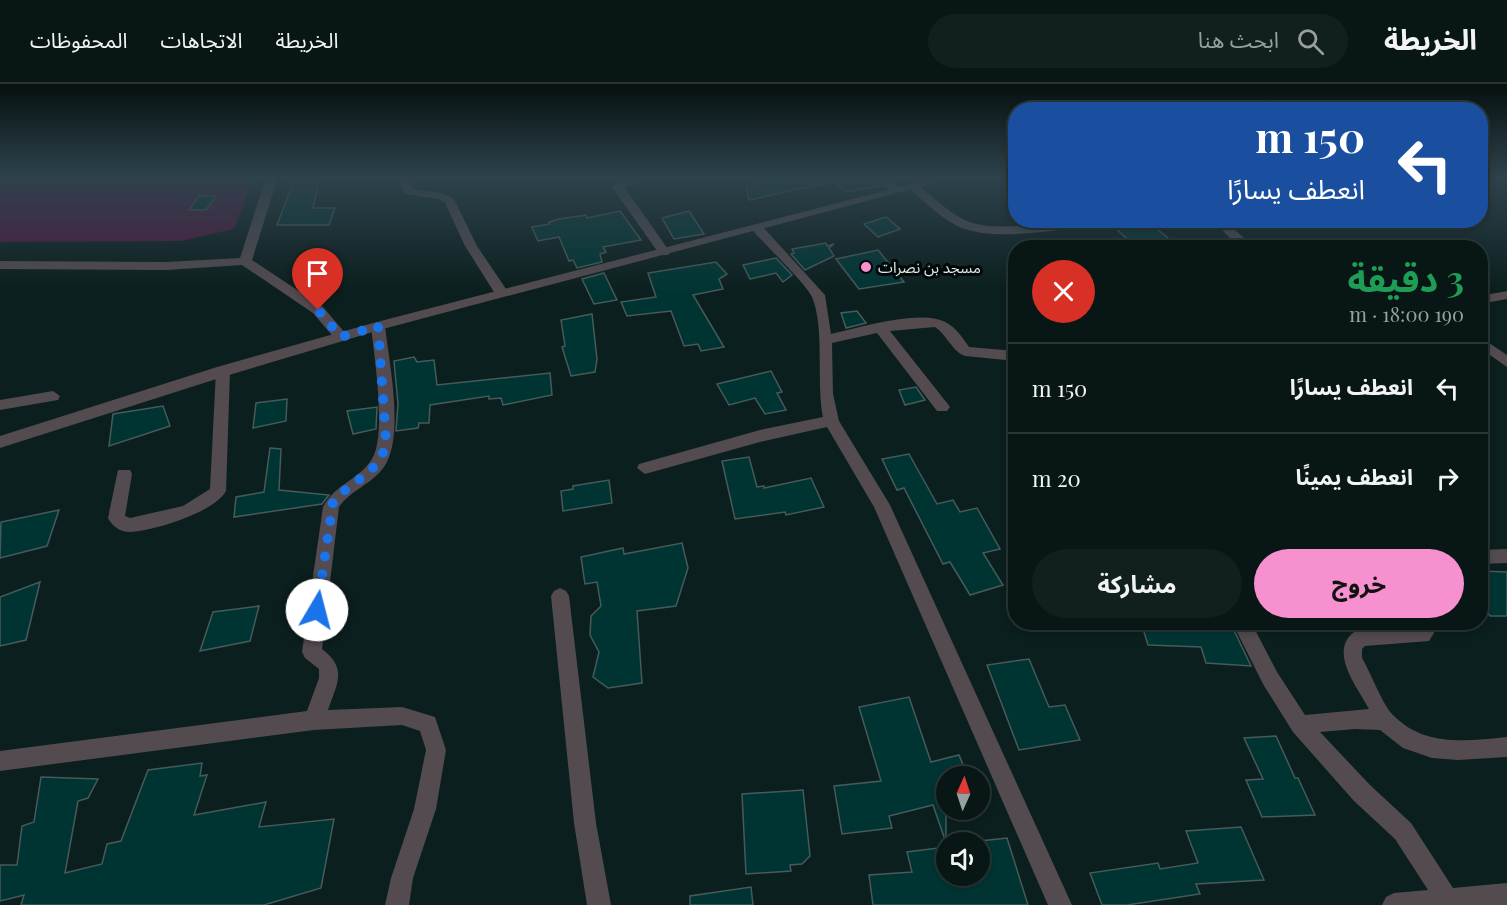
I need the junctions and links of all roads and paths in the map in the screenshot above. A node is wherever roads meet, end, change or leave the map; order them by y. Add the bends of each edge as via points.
1 (259, 215) edge
2 (457, 215) edge
3 (638, 215) edge
4 (806, 215) edge
5 (949, 215) edge
6 (1008, 227) edge
7 (1227, 228) edge
8 (758, 229) junction
9 (1239, 240) edge
10 (664, 252) junction
11 (244, 261) junction
12 (0, 264) edge
13 (501, 292) junction
14 (1507, 295) edge
15 (1488, 299) edge
16 (378, 326) junction
17 (880, 329) junction
18 (341, 337) junction
19 (825, 340) junction
20 (1488, 347) edge
21 (1008, 355) edge
22 (1506, 359) edge
23 (223, 371) junction
24 (53, 396) dead end
25 (0, 405) edge
26 (942, 407) dead end
27 (831, 421) junction
28 (0, 442) edge
29 (645, 468) dead end
30 (124, 474) dead end
31 (1507, 556) edge
32 (1488, 557) edge
33 (560, 596) dead end
34 (1245, 630) edge
35 (1425, 630) edge
36 (314, 720) junction
37 (1385, 721) junction
38 (1300, 725) junction
39 (1507, 747) edge
40 (0, 761) edge
41 (1494, 899) edge
42 (1447, 900) junction
43 (397, 905) edge
44 (598, 905) edge
45 (1060, 905) edge
46 (1394, 905) edge

1 - 11 street
2 - 13 street
3 - 10 street
4 - 8 street
5 - 6 street via 969,226
7 - 9 street
8 - 10 street
8 - 19 street via 818,295
10 - 13 street
11 - 12 street via 166,266
11 - 18 street via 318,310
13 - 16 street
14 - 15 street
16 - 18 street
16 - 36 street via 386,427 384,453 377,465 337,498 332,507 312,652 328,665 329,678
17 - 19 street
17 - 21 street via 938,322 965,351
17 - 26 street
18 - 23 street
19 - 27 street
20 - 22 street
23 - 28 street
23 - 30 street via 218,491 210,501 130,525 121,523 116,518
24 - 25 street
27 - 29 street via 778,430
27 - 45 street via 882,506
31 - 32 street
33 - 44 street
34 - 38 street
35 - 37 street via 1422,635 1361,638 1354,642 1353,659
36 - 40 street
36 - 43 street via 402,716 429,724 436,750 425,809
37 - 38 street
37 - 39 street via 1409,741 1425,748
38 - 42 street via 1362,794 1403,831
41 - 42 street
42 - 46 street

